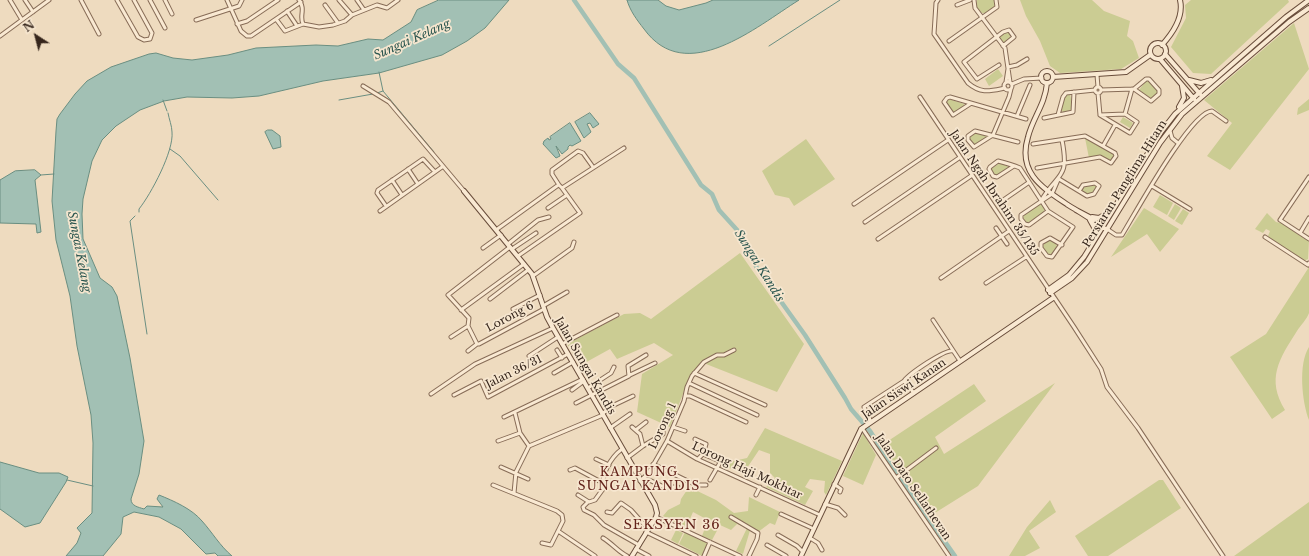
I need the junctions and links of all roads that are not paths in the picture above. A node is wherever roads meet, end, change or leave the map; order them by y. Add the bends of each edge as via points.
1 (10, 0) edge
2 (25, 0) edge
3 (49, 0) edge
4 (81, 0) edge
5 (117, 0) edge
6 (134, 0) edge
7 (150, 0) edge
8 (164, 0) edge
9 (227, 0) edge
10 (242, 0) edge
11 (278, 0) edge
12 (339, 0) edge
13 (357, 0) edge
14 (376, 0) edge
15 (938, 0) edge
16 (970, 0) edge
17 (974, 0) edge
18 (996, 0) edge
19 (1180, 0) edge
20 (1309, 0) edge
21 (300, 1) edge
22 (396, 1) edge
23 (325, 5) dead end
24 (378, 5) junction
25 (957, 5) dead end
26 (1309, 8) edge
27 (231, 9) junction
28 (364, 10) junction
29 (287, 11) junction
30 (33, 12) junction
31 (172, 14) dead end
32 (352, 15) junction
33 (982, 17) junction
34 (276, 19) junction
35 (22, 20) junction
36 (196, 20) dead end
37 (338, 23) junction
38 (237, 24) junction
39 (303, 24) junction
40 (297, 26) junction
41 (165, 28) dead end
42 (99, 34) dead end
43 (0, 36) edge
44 (996, 37) junction
45 (949, 42) dead end
46 (1162, 45) junction
47 (1003, 46) junction
48 (1165, 54) junction
49 (1150, 55) junction
50 (1027, 59) dead end
51 (1160, 59) junction
52 (999, 65) dead end
53 (1008, 68) junction
54 (1098, 75) junction
55 (1053, 77) junction
56 (1042, 78) junction
57 (1215, 78) junction
58 (1187, 79) junction
59 (1009, 83) junction
60 (1047, 83) junction
61 (1181, 84) junction
62 (1030, 85) dead end
63 (363, 86) dead end
64 (1008, 89) junction
65 (1133, 89) junction
66 (1098, 90) junction
67 (1074, 92) junction
68 (1200, 94) junction
69 (920, 97) dead end
70 (1194, 99) junction
71 (970, 104) junction
72 (1002, 112) junction
73 (1109, 114) junction
74 (1126, 114) junction
75 (1175, 114) junction
76 (1058, 115) junction
77 (1100, 115) junction
78 (1018, 116) junction
79 (1044, 118) dead end
80 (1026, 119) dead end
81 (1107, 120) junction
82 (1226, 121) dead end
83 (1115, 125) junction
84 (1171, 127) junction
85 (993, 135) junction
86 (1172, 138) junction
87 (948, 140) junction
88 (1062, 140) junction
89 (1018, 142) dead end
90 (1160, 143) junction
91 (1178, 143) junction
92 (1033, 144) dead end
93 (1103, 146) junction
94 (624, 148) dead end
95 (959, 158) junction
96 (1066, 163) junction
97 (1014, 166) junction
98 (442, 167) junction
99 (593, 167) junction
100 (1037, 168) dead end
101 (408, 169) junction
102 (435, 172) junction
103 (971, 176) junction
104 (1309, 177) edge
105 (1058, 179) junction
106 (392, 180) junction
107 (1028, 183) junction
108 (418, 184) junction
109 (1152, 186) junction
110 (561, 187) junction
111 (464, 191) joint
112 (1079, 191) junction
113 (1050, 193) junction
114 (402, 195) junction
115 (567, 195) junction
116 (1041, 201) junction
117 (999, 203) dead end
118 (854, 204) dead end
119 (386, 206) junction
120 (548, 208) dead end
121 (1113, 209) junction
122 (1190, 209) dead end
123 (380, 211) dead end
124 (1048, 211) junction
125 (549, 217) dead end
126 (1090, 218) junction
127 (1309, 218) edge
128 (865, 222) dead end
129 (1103, 226) junction
130 (996, 228) dead end
131 (1107, 229) junction
132 (496, 230) junction
133 (1009, 231) junction
134 (536, 233) dead end
135 (1300, 233) junction
136 (500, 235) junction
137 (1002, 236) junction
138 (1265, 237) dead end
139 (878, 239) dead end
140 (1309, 239) edge
141 (574, 242) dead end
142 (1007, 244) dead end
143 (1092, 244) junction
144 (1062, 245) junction
145 (510, 247) junction
146 (483, 248) dead end
147 (518, 256) junction
148 (1026, 257) junction
149 (524, 264) junction
150 (1308, 264) edge
151 (528, 270) junction
152 (533, 276) junction
153 (941, 278) dead end
154 (986, 283) dead end
155 (1049, 291) junction
156 (567, 292) dead end
157 (540, 294) junction
158 (1053, 298) junction
159 (490, 299) dead end
160 (544, 308) junction
161 (513, 309) dead end
162 (461, 310) junction
163 (617, 315) dead end
164 (933, 320) dead end
165 (468, 326) junction
166 (553, 328) junction
167 (451, 337) dead end
168 (558, 337) junction
169 (477, 344) junction
170 (562, 344) junction
171 (557, 350) dead end
172 (734, 350) dead end
173 (953, 350) junction
174 (468, 351) dead end
175 (568, 354) junction
176 (529, 356) dead end
177 (646, 356) dead end
178 (562, 358) junction
179 (960, 361) junction
180 (573, 362) junction
181 (655, 363) dead end
182 (614, 367) dead end
183 (554, 373) dead end
184 (694, 374) junction
185 (630, 375) junction
186 (583, 380) junction
187 (904, 381) junction
188 (689, 383) junction
189 (588, 388) junction
190 (572, 390) dead end
191 (914, 393) junction
192 (430, 394) dead end
193 (454, 395) dead end
194 (593, 396) junction
195 (633, 396) dead end
196 (686, 396) junction
197 (576, 403) dead end
198 (765, 406) dead end
199 (515, 413) junction
200 (603, 414) junction
201 (630, 414) dead end
202 (757, 414) dead end
203 (504, 417) dead end
204 (646, 422) dead end
205 (746, 422) dead end
206 (871, 422) junction
207 (864, 426) junction
208 (632, 427) dead end
209 (663, 427) dead end
210 (673, 427) junction
211 (610, 428) junction
212 (636, 429) junction
213 (685, 431) dead end
214 (520, 433) junction
215 (695, 439) dead end
216 (498, 441) dead end
217 (667, 441) junction
218 (529, 446) junction
219 (643, 446) junction
220 (936, 448) dead end
221 (622, 449) junction
222 (703, 454) junction
223 (627, 458) junction
224 (596, 459) dead end
225 (698, 459) junction
226 (717, 460) dead end
227 (721, 461) dead end
228 (653, 464) junction
229 (609, 465) junction
230 (501, 467) dead end
231 (717, 467) junction
232 (570, 470) dead end
233 (516, 473) junction
234 (897, 478) junction
235 (528, 479) dead end
236 (643, 480) junction
237 (710, 480) dead end
238 (601, 482) junction
239 (834, 484) junction
240 (493, 485) dead end
241 (706, 485) dead end
242 (678, 487) dead end
243 (760, 487) junction
244 (513, 492) junction
245 (840, 492) dead end
246 (578, 495) dead end
247 (756, 495) dead end
248 (589, 502) junction
249 (825, 504) junction
250 (607, 512) dead end
251 (781, 514) dead end
252 (820, 515) junction
253 (846, 515) dead end
254 (656, 517) junction
255 (731, 517) dead end
256 (814, 529) junction
257 (558, 531) junction
258 (647, 531) junction
259 (778, 535) dead end
260 (603, 538) dead end
261 (810, 538) junction
262 (542, 542) dead end
263 (710, 542) junction
264 (639, 545) junction
265 (767, 546) dead end
266 (636, 549) junction
267 (822, 550) dead end
268 (802, 554) edge
269 (595, 556) edge
270 (627, 556) edge
271 (632, 556) edge
272 (649, 556) edge
273 (696, 556) edge
274 (704, 556) edge
275 (739, 556) edge
276 (749, 556) edge
277 (786, 556) edge
278 (949, 556) edge
279 (1223, 556) edge

1 - 35 street
2 - 30 street
3 - 30 street
4 - 42 street
5 - 6 street via 138,37 150,39 152,33
7 - 41 street
8 - 31 street
9 - 27 street
10 - 27 street via 240,5
11 - 38 street via 247,21
12 - 32 street
13 - 28 street
14 - 24 street
15 - 64 street via 934,34 968,83 989,92
16 - 25 street
17 - 33 street via 975,8
18 - 33 street via 997,7
19 - 46 street via 1179,18 1171,35
20 - 57 street, Persiaran Panglima Hitam
21 - 29 street
21 - 39 street via 304,8
22 - 24 street via 387,8
23 - 37 street
24 - 28 street
26 - 68 street, Persiaran Panglima Hitam
27 - 36 street
27 - 38 street
28 - 32 street
29 - 34 street
29 - 40 street
30 - 35 street
32 - 37 street
33 - 44 street
33 - 45 street
34 - 38 street via 248,36
34 - 40 street via 284,30
35 - 43 street
37 - 39 street via 319,27
39 - 40 street
44 - 47 street
44 - 47 street via 1006,30 1011,31 1014,37
44 - 52 street via 964,62 977,79
46 - 48 street
46 - 49 street via 1152,45
47 - 53 street
48 - 51 street
48 - 58 street
49 - 51 street via 1154,59
49 - 54 street via 1126,72
50 - 53 street
51 - 61 street
53 - 59 street
54 - 55 street
54 - 66 street
55 - 56 street via 1051,72 1047,71
55 - 60 street via 1052,81
56 - 59 street
56 - 60 street
57 - 58 street via 1202,83
57 - 68 street, Persiaran Panglima Hitam
58 - 68 street
59 - 64 street
59 - 64 street
60 - 113 street via 1044,102 1030,130 1026,149 1030,172 1040,186
61 - 70 street
61 - 75 street via 1184,98
62 - 78 street
63 - 98 street via 389,102
64 - 72 street
65 - 65 street via 1149,79 1160,92 1152,101
65 - 66 street
65 - 74 street
66 - 67 street
66 - 77 street
67 - 76 street via 1064,94
67 - 76 street via 1074,111
68 - 70 street, Persiaran Panglima Hitam
69 - 87 street, Jalan Ngah Ibrahim 35/135
70 - 75 street, Persiaran Panglima Hitam
70 - 84 street, Persiaran Panglima Hitam
71 - 71 street via 953,115 944,102 950,97
71 - 72 street
72 - 78 street
72 - 85 street
73 - 74 street
73 - 77 street
73 - 81 street
74 - 83 street via 1137,122 1132,131 1128,132
75 - 121 street, Persiaran Panglima Hitam via 1160,132
76 - 79 street
77 - 81 street
78 - 80 street
81 - 83 street
82 - 91 street via 1208,111
83 - 93 street
84 - 86 street
84 - 90 street, Persiaran Panglima Hitam
85 - 85 street via 974,147 968,140 968,136 976,130
85 - 89 street
86 - 90 street
86 - 91 street
87 - 95 street, Jalan Ngah Ibrahim 35/135
87 - 118 street
88 - 92 street
88 - 93 street via 1084,136
88 - 96 street
90 - 131 street, Persiaran Panglima Hitam
91 - 109 street
93 - 96 street via 1116,155 1113,162 1100,157
94 - 99 street
95 - 103 street, Jalan Ngah Ibrahim 35/135
95 - 128 street
96 - 100 street
96 - 105 street
97 - 97 street via 997,177 988,170 998,161
97 - 107 street via 1020,168
98 - 102 street
98 - 111 street
99 - 110 street
99 - 110 street via 583,153 578,151 552,170
101 - 102 street via 424,159
101 - 106 street
101 - 108 street
102 - 108 street
103 - 133 street, Jalan Ngah Ibrahim 35/135
103 - 139 street
104 - 135 street via 1280,220
105 - 112 street
105 - 113 street
106 - 114 street
106 - 119 street via 377,191
107 - 116 street
107 - 117 street
108 - 114 street
109 - 122 street
109 - 131 street via 1122,235 1116,236
110 - 115 street
110 - 132 street
111 - 132 street, Jalan Sungai Kandis
112 - 112 street via 1091,196 1099,186 1095,183 1083,185
113 - 116 street
113 - 126 street
114 - 119 street
115 - 120 street
115 - 147 street via 580,211 578,215
116 - 124 street
116 - 124 street via 1021,215 1023,222 1029,224
119 - 123 street
121 - 126 street via 1099,218
121 - 129 street, Persiaran Panglima Hitam
124 - 144 street via 1073,227
125 - 145 street via 538,220
126 - 129 street
126 - 143 street via 1095,229
127 - 135 street
129 - 131 street
129 - 143 street, Persiaran Panglima Hitam
130 - 137 street
131 - 155 street, Persiaran Panglima Hitam via 1079,272
132 - 136 street, Jalan Sungai Kandis
133 - 137 street
133 - 148 street, Jalan Ngah Ibrahim 35/135
134 - 145 street
135 - 140 street
136 - 145 street, Jalan Sungai Kandis
136 - 146 street
137 - 142 street
137 - 153 street
138 - 150 street
141 - 152 street via 572,248
143 - 155 street, Persiaran Panglima Hitam via 1074,270
144 - 144 street via 1052,257 1049,257 1040,246 1050,238
145 - 147 street, Jalan Sungai Kandis
145 - 162 street via 448,294
147 - 149 street, Jalan Sungai Kandis
148 - 154 street
148 - 155 street, Jalan Ngah Ibrahim 35/135
149 - 151 street, Jalan Sungai Kandis
149 - 162 street
151 - 152 street, Jalan Sungai Kandis
151 - 159 street
152 - 157 street, Jalan Sungai Kandis
155 - 158 street, Jalan Ngah Ibrahim 35/135
156 - 160 street, Lorong 6
157 - 160 street, Jalan Sungai Kandis
157 - 161 street
158 - 179 street, Jalan Siswi Kanan
158 - 279 street, Jalan Ngah Ibrahim 35/135 via 1101,370 1107,387 1138,428
160 - 166 street, Jalan Sungai Kandis
160 - 169 street, Lorong 6
162 - 165 street, Lorong 6 via 469,318
163 - 170 street
164 - 173 street
165 - 167 street
165 - 169 street, Lorong 6
166 - 168 street, Jalan Sungai Kandis
166 - 192 street via 476,364
168 - 170 street, Jalan Sungai Kandis
168 - 176 street
169 - 174 street
170 - 175 street, Jalan Sungai Kandis
171 - 178 street
172 - 184 street, Lorong 1 via 704,362
173 - 179 street
173 - 187 street via 944,352
175 - 178 street, Jalan 36/31
175 - 180 street, Jalan Sungai Kandis
177 - 185 street via 628,366
178 - 193 street, Jalan 36/31 via 488,397 481,382
179 - 191 street, Jalan Siswi Kanan
180 - 183 street
180 - 186 street, Jalan Sungai Kandis
181 - 185 street
182 - 189 street via 611,373
184 - 188 street, Lorong 1
184 - 198 street
185 - 194 street
186 - 189 street, Jalan Sungai Kandis
186 - 190 street
186 - 199 street
187 - 191 street
187 - 206 street via 865,405 864,410
188 - 196 street, Lorong 1
188 - 202 street
189 - 194 street, Jalan Sungai Kandis
191 - 206 street, Jalan Siswi Kanan
194 - 197 street
194 - 200 street, Jalan Sungai Kandis
195 - 200 street via 612,406
196 - 205 street
196 - 210 street, Lorong 1
199 - 203 street
199 - 214 street
200 - 211 street, Jalan Sungai Kandis
200 - 218 street
201 - 211 street
204 - 212 street
206 - 207 street, Jalan Siswi Kanan
207 - 234 street, Jalan Dato Sellathevan
207 - 239 street, Jalan Siswi Kanan via 859,430
208 - 212 street
209 - 219 street via 662,434
210 - 213 street
210 - 217 street, Lorong 1
211 - 221 street, Jalan Sungai Kandis
212 - 219 street
214 - 216 street
214 - 218 street
215 - 222 street via 706,444
217 - 225 street, Lorong Haji Mokhtar
217 - 228 street, Lorong 1
218 - 233 street
219 - 223 street
220 - 234 street
221 - 223 street, Jalan Sungai Kandis
221 - 229 street
222 - 225 street
222 - 226 street
223 - 236 street, Jalan Sungai Kandis
224 - 229 street
225 - 231 street, Lorong Haji Mokhtar
227 - 231 street
228 - 236 street, Lorong 1
228 - 241 street via 696,485
229 - 238 street
230 - 233 street
231 - 237 street
231 - 243 street, Lorong Haji Mokhtar
232 - 238 street via 575,468
233 - 235 street
233 - 244 street
234 - 278 street, Jalan Dato Sellathevan
236 - 242 street via 664,487
236 - 254 street, Jalan Sungai Kandis via 655,505
238 - 248 street via 601,493
239 - 245 street via 841,489
239 - 249 street, Jalan Siswi Kanan
240 - 244 street
243 - 247 street
243 - 252 street, Lorong Haji Mokhtar
244 - 257 street via 562,515 564,518
246 - 248 street
248 - 264 street via 583,507 584,510
249 - 252 street, Jalan Siswi Kanan
249 - 253 street via 838,508
250 - 258 street via 612,513 621,503
251 - 256 street
252 - 256 street, Jalan Siswi Kanan
254 - 258 street
254 - 263 street
255 - 276 street via 758,533
256 - 261 street, Jalan Siswi Kanan
257 - 262 street via 550,546
257 - 269 street
258 - 264 street
258 - 273 street
259 - 268 street via 797,546
260 - 270 street
261 - 267 street via 818,543
261 - 268 street, Jalan Siswi Kanan
263 - 274 street
263 - 275 street
264 - 266 street
265 - 277 street
266 - 271 street
266 - 272 street

